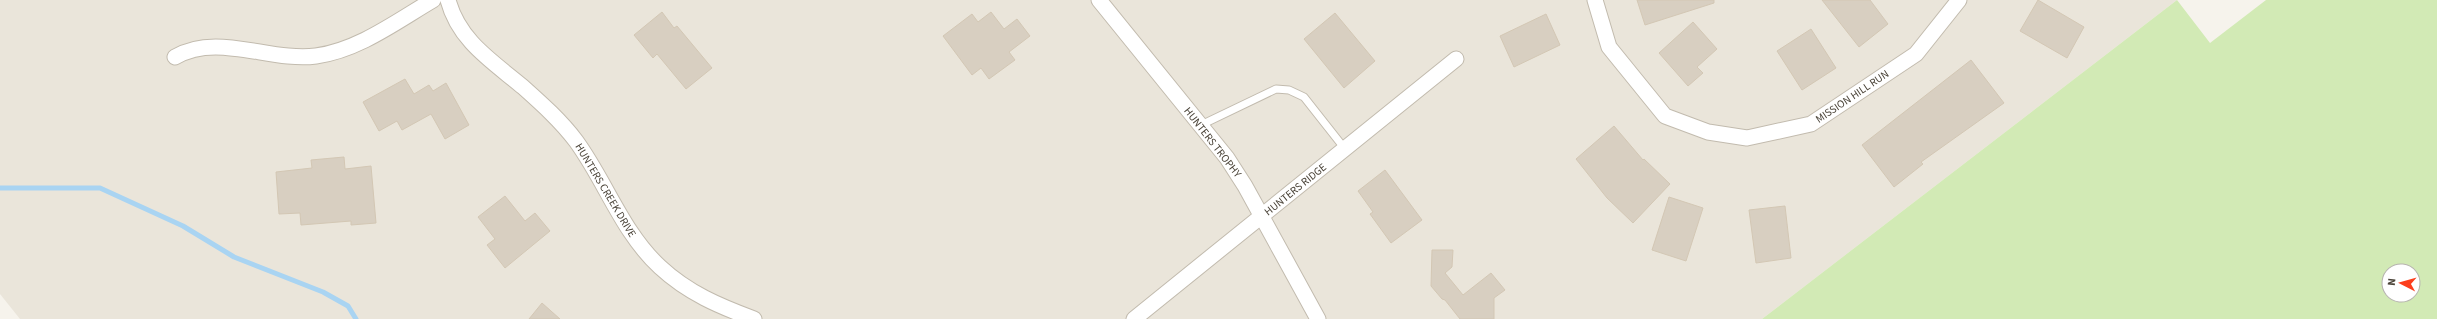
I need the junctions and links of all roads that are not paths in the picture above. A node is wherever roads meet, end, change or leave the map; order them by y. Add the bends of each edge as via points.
1 (434, 0) edge
2 (448, 0) edge
3 (1098, 0) edge
4 (1595, 0) edge
5 (1959, 0) edge
6 (175, 57) dead end
7 (1456, 59) dead end
8 (1201, 126) junction
9 (1345, 149) junction
10 (1262, 215) junction
11 (754, 319) edge
12 (1134, 319) edge
13 (1318, 319) edge

1 - 6 street via 366,39 333,53 298,57 205,47 185,51
2 - 11 street, HUNTERS CREEK DRIVE via 462,32 478,51 545,106 576,141 644,251 674,280 692,292 713,304
3 - 8 street, HUNTERS TROPHY
4 - 5 street, MISSION HILL RUN via 1609,47 1665,116 1708,132 1747,138 1811,124 1916,54
7 - 9 street, HUNTERS RIDGE
8 - 9 lane via 1276,90 1289,90 1304,97
8 - 10 street, HUNTERS TROPHY via 1227,158
9 - 10 street, HUNTERS RIDGE
10 - 12 street, HUNTERS RIDGE
10 - 13 street, HUNTERS TROPHY

